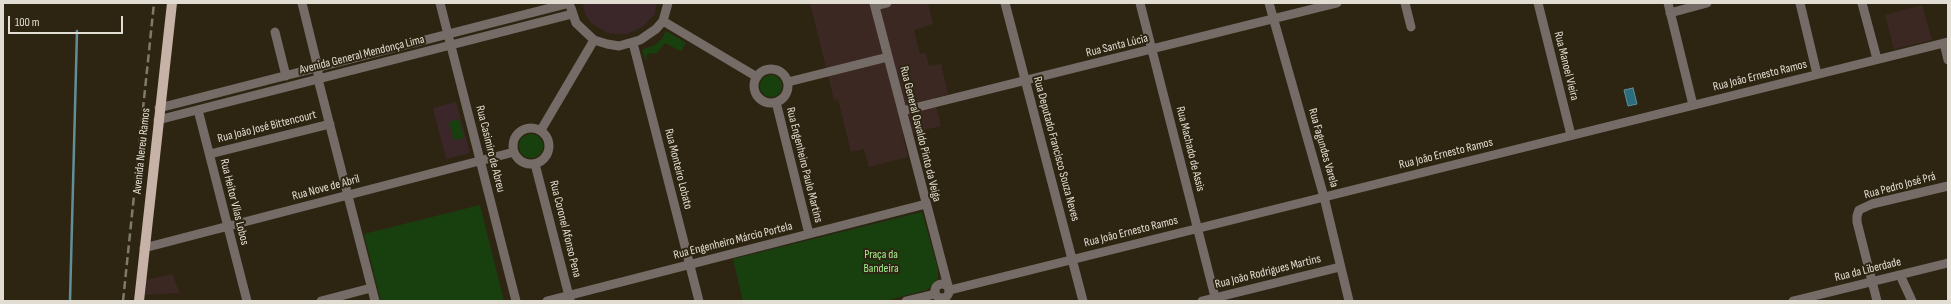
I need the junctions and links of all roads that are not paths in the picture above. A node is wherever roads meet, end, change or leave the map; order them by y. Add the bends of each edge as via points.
1 (172, 3) edge
2 (302, 3) edge
3 (440, 3) edge
4 (570, 3) edge
5 (668, 3) edge
6 (887, 3) edge
7 (1005, 3) edge
8 (1140, 3) edge
9 (1269, 3) edge
10 (1337, 3) edge
11 (1405, 3) edge
12 (1538, 3) edge
13 (1668, 3) edge
14 (1707, 3) edge
15 (1800, 3) edge
16 (1862, 3) edge
17 (875, 5) edge
18 (1670, 13) junction
19 (572, 14) junction
20 (1273, 19) junction
21 (663, 21) junction
22 (1411, 27) dead end
23 (275, 32) dead end
24 (448, 35) junction
25 (594, 40) junction
26 (633, 43) junction
27 (1946, 43) edge
28 (450, 45) junction
29 (1152, 49) junction
30 (888, 57) junction
31 (1877, 59) junction
32 (1948, 60) edge
33 (318, 68) junction
34 (1817, 74) junction
35 (286, 76) junction
36 (757, 77) junction
37 (318, 79) junction
38 (1025, 81) junction
39 (788, 82) junction
40 (776, 102) junction
41 (1693, 105) junction
42 (159, 108) junction
43 (198, 110) junction
44 (902, 111) junction
45 (158, 120) junction
46 (330, 124) junction
47 (540, 130) junction
48 (1571, 135) junction
49 (514, 152) junction
50 (210, 154) junction
51 (480, 160) junction
52 (535, 164) junction
53 (1948, 186) edge
54 (348, 195) junction
55 (1324, 198) junction
56 (926, 204) junction
57 (228, 226) junction
58 (1198, 228) junction
59 (809, 234) junction
60 (144, 248) junction
61 (1072, 259) junction
62 (1948, 263) edge
63 (690, 264) junction
64 (1340, 267) junction
65 (943, 271) junction
66 (1900, 274) junction
67 (1872, 282) junction
68 (371, 288) junction
69 (949, 293) edge
70 (936, 294) edge
71 (570, 298) edge
72 (1216, 299) edge
73 (139, 301) edge
74 (247, 301) edge
75 (321, 301) edge
76 (374, 301) edge
77 (516, 301) edge
78 (547, 301) edge
79 (699, 301) edge
80 (906, 301) edge
81 (1083, 301) edge
82 (1202, 301) edge
83 (1349, 301) edge
84 (1793, 301) edge
85 (1877, 301) edge
86 (1912, 301) edge

1 - 42 main road, Avenida Nereu Ramos
2 - 33 street
3 - 24 street, Rua Casimiro de Abreu
4 - 19 street
4 - 24 street, Avenida General Mendonça Lima
5 - 21 street
6 - 17 street
7 - 38 street, Rua Deputado Francisco Souza Neves
8 - 29 street, Rua Machado de Assis
9 - 20 street, Rua Fagundes Varela
10 - 20 street, Rua Santa Lúcia
11 - 22 street
12 - 48 street, Rua Manoel Vieira
13 - 18 street
14 - 18 street
15 - 34 street
16 - 31 street
17 - 30 street, Rua General Osvaldo Pinto da Veiga
18 - 41 street
19 - 25 street via 576,23
19 - 28 street, Avenida General Mendonça Lima
20 - 29 street, Rua Santa Lúcia
20 - 55 street, Rua Fagundes Varela
21 - 26 street via 648,36
21 - 36 street
23 - 35 street
24 - 28 street, Rua Casimiro de Abreu
24 - 33 street, Avenida General Mendonça Lima
25 - 26 street via 619,46
25 - 47 street
26 - 63 street, Rua Monteiro Lobato
27 - 31 street, Rua João Ernesto Ramos
27 - 32 street
28 - 37 street, Avenida General Mendonça Lima
28 - 51 street, Rua Casimiro de Abreu
29 - 38 street, Rua Santa Lúcia
29 - 58 street, Rua Machado de Assis
30 - 39 street
30 - 44 street, Rua General Osvaldo Pinto da Veiga
31 - 34 street, Rua João Ernesto Ramos
33 - 35 street, Avenida General Mendonça Lima
33 - 37 street
34 - 41 street, Rua João Ernesto Ramos
35 - 42 street, Avenida General Mendonça Lima
36 - 39 street via 764,70 774,69 783,74
36 - 40 street via 754,87 758,96 766,102
37 - 43 street, Avenida General Mendonça Lima
37 - 46 street
38 - 44 street, Rua Santa Lúcia
38 - 61 street, Rua Deputado Francisco Souza Neves
39 - 40 street via 786,95
40 - 59 street, Rua Engenheiro Paulo Martins
41 - 48 street, Rua João Ernesto Ramos
42 - 45 main road, Avenida Nereu Ramos
43 - 45 street, Avenida General Mendonça Lima
43 - 50 street, Rua Heitor Vilas Lobos
44 - 56 street, Rua General Osvaldo Pinto da Veiga
45 - 60 main road, Avenida Nereu Ramos
46 - 50 street, Rua João José Bittencourt
46 - 54 street
47 - 49 street via 532,127 521,131 514,140
47 - 52 street via 547,136 550,148 544,158
48 - 55 street, Rua João Ernesto Ramos
49 - 51 street, Rua Nove de Abril
49 - 52 street via 524,162
50 - 57 street, Rua Heitor Vilas Lobos
51 - 54 street, Rua Nove de Abril
51 - 77 street, Rua Casimiro de Abreu
52 - 71 street, Rua Coronel Afonso Pena
53 - 67 street, Rua Pedro José Prá via 1872,204 1860,210 1856,216
54 - 57 street, Rua Nove de Abril
54 - 68 street
55 - 58 street, Rua João Ernesto Ramos
55 - 64 street, Rua Fagundes Varela
56 - 59 street, Rua Engenheiro Márcio Portela
56 - 65 street, Rua General Osvaldo Pinto da Veiga
57 - 60 street, Rua Nove de Abril
57 - 74 street, Rua Heitor Vilas Lobos
58 - 61 street, Rua João Ernesto Ramos
58 - 72 street, Rua Machado de Assis
59 - 63 street, Rua Engenheiro Márcio Portela
60 - 73 main road, Avenida Nereu Ramos
61 - 69 street, Rua João Ernesto Ramos
61 - 81 street, Rua Deputado Francisco Souza Neves
62 - 66 street, Rua da Liberdade
63 - 71 street, Rua Engenheiro Márcio Portela
63 - 79 street, Rua Monteiro Lobato
64 - 72 street, Rua João Rodrigues Martins
64 - 83 street, Rua Fagundes Varela
65 - 69 street, Rua General Osvaldo Pinto da Veiga
65 - 70 street
66 - 67 street, Rua da Liberdade
66 - 86 street
67 - 84 street, Rua da Liberdade
67 - 85 street
68 - 75 street
68 - 76 street
69 - 70 street via 944,298
69 - 70 street via 941,284
70 - 80 street
71 - 78 street, Rua Engenheiro Márcio Portela
72 - 82 street, Rua João Rodrigues Martins

